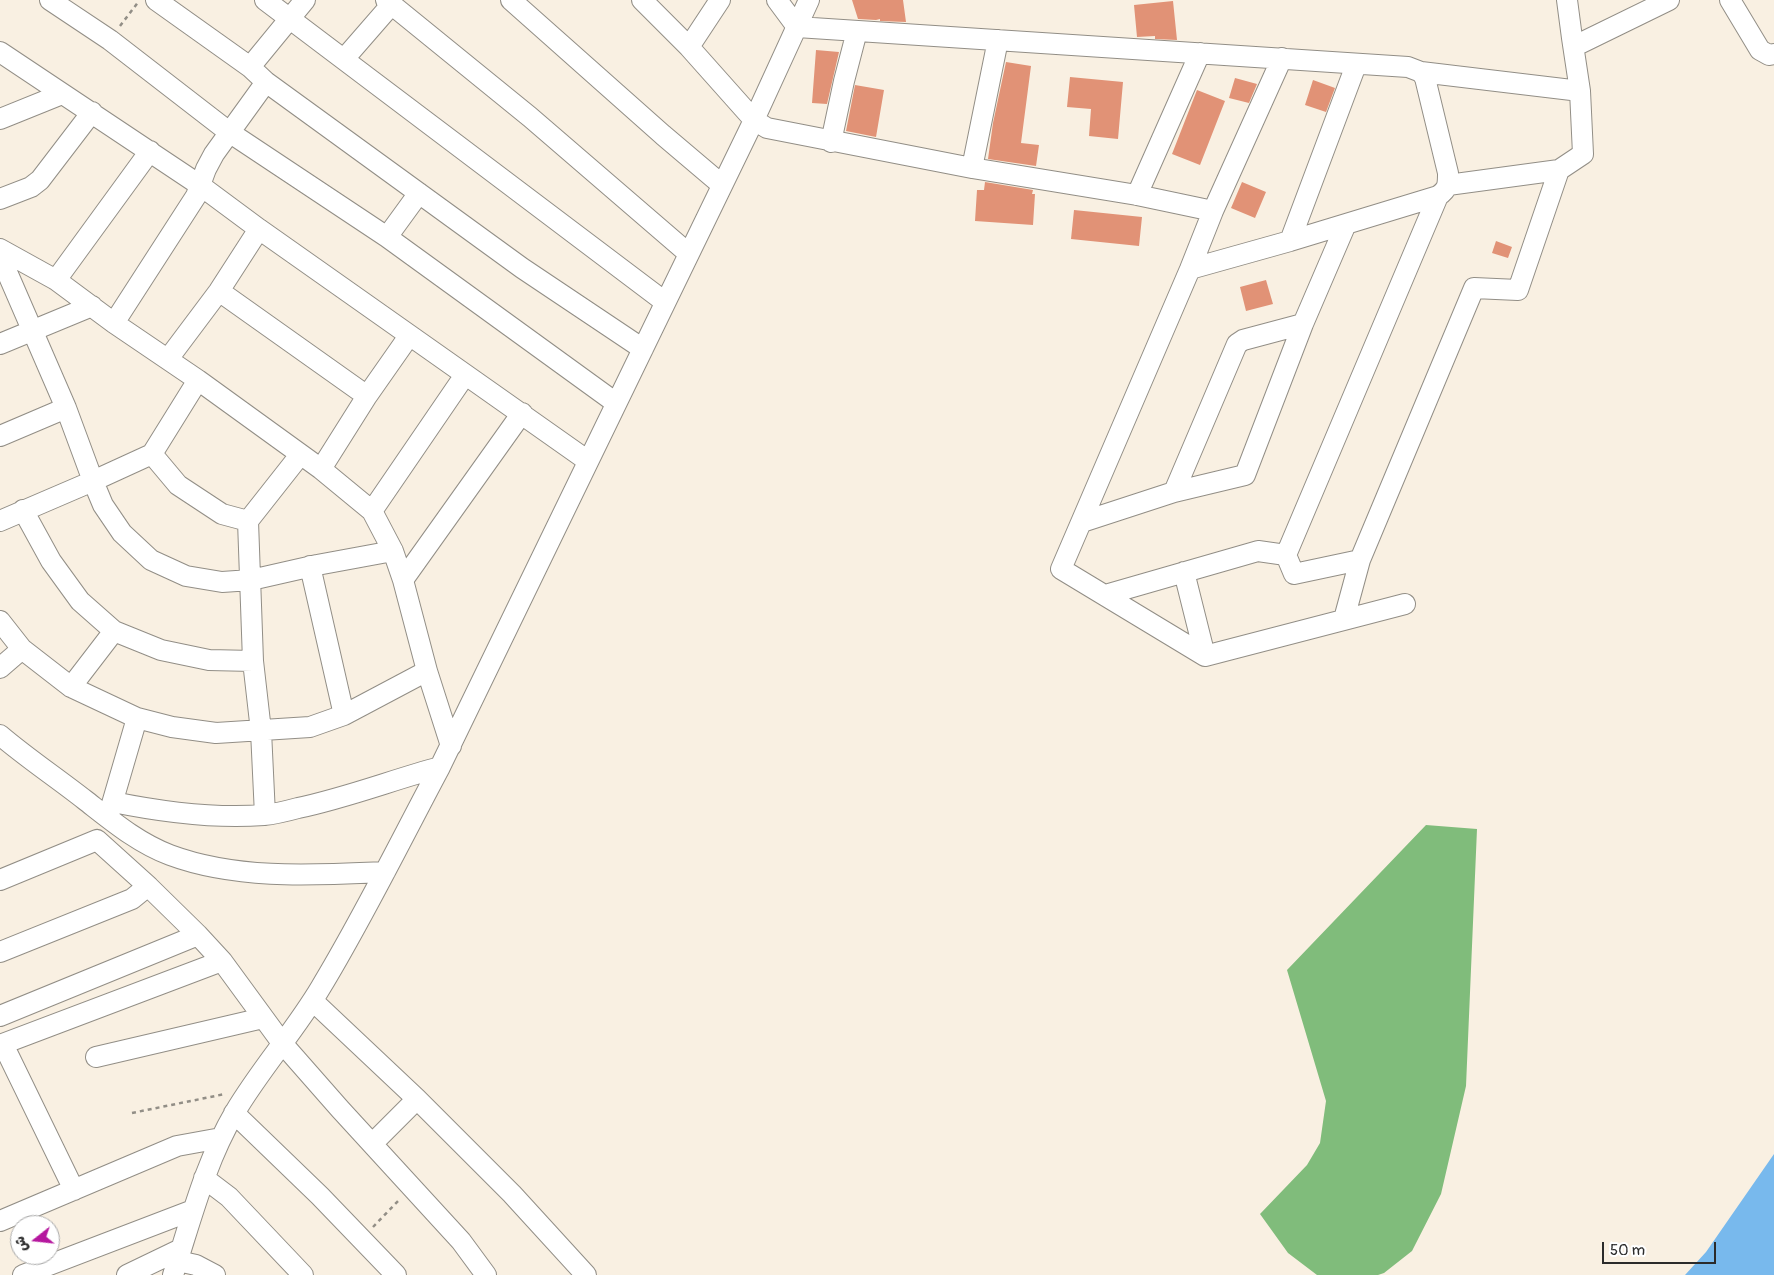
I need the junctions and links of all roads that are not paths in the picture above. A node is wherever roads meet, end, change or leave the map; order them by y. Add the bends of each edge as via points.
1 (50, 0) edge
2 (156, 0) edge
3 (265, 0) edge
4 (305, 0) edge
5 (511, 0) edge
6 (642, 0) edge
7 (720, 0) edge
8 (777, 0) edge
9 (809, 0) edge
10 (1567, 0) edge
11 (1669, 0) edge
12 (1730, 0) edge
13 (388, 2) edge
14 (290, 18) junction
15 (797, 27) junction
16 (857, 31) junction
17 (1572, 38) junction
18 (998, 40) junction
19 (689, 47) junction
20 (0, 52) edge
21 (1200, 53) junction
22 (1774, 54) edge
23 (1282, 58) junction
24 (344, 59) junction
25 (1356, 65) junction
26 (250, 67) junction
27 (1421, 72) junction
28 (266, 82) junction
29 (1580, 91) junction
30 (62, 94) junction
31 (92, 112) junction
32 (0, 119) edge
33 (754, 120) junction
34 (229, 132) junction
35 (831, 142) junction
36 (150, 151) junction
37 (972, 168) junction
38 (1559, 170) junction
39 (722, 185) junction
40 (201, 186) junction
41 (1443, 190) junction
42 (419, 193) junction
43 (1137, 195) junction
44 (0, 199) edge
45 (1213, 211) junction
46 (1346, 224) junction
47 (259, 229) junction
48 (387, 237) junction
49 (1290, 242) junction
50 (0, 249) edge
51 (689, 254) junction
52 (0, 256) edge
53 (1190, 270) junction
54 (56, 280) junction
55 (219, 291) junction
56 (665, 302) junction
57 (92, 306) junction
58 (114, 323) junction
59 (1304, 324) junction
60 (32, 331) junction
61 (409, 336) junction
62 (0, 344) edge
63 (643, 348) junction
64 (168, 359) junction
65 (465, 374) junction
66 (198, 380) junction
67 (367, 396) junction
68 (616, 403) junction
69 (66, 408) junction
70 (522, 413) junction
71 (0, 436) edge
72 (152, 454) junction
73 (300, 455) junction
74 (588, 461) junction
75 (320, 469) junction
76 (93, 481) junction
77 (1174, 492) junction
78 (23, 510) junction
79 (372, 511) junction
80 (0, 521) edge
81 (248, 521) junction
82 (1082, 522) junction
83 (392, 551) junction
84 (1286, 556) junction
85 (1360, 560) junction
86 (310, 566) junction
87 (1184, 572) junction
88 (251, 580) junction
89 (403, 580) junction
90 (1105, 595) junction
91 (1405, 604) dead end
92 (1344, 619) junction
93 (0, 621) edge
94 (114, 631) junction
95 (22, 649) junction
96 (1205, 656) junction
97 (253, 661) junction
98 (0, 668) edge
99 (427, 671) junction
100 (71, 687) junction
101 (344, 715) junction
102 (137, 718) junction
103 (261, 732) junction
104 (0, 735) edge
105 (450, 746) junction
106 (440, 767) junction
107 (110, 810) junction
108 (265, 815) junction
109 (385, 872) junction
110 (0, 880) edge
111 (148, 886) junction
112 (198, 935) junction
113 (0, 952) edge
114 (222, 961) junction
115 (312, 1001) junction
116 (0, 1016) edge
117 (263, 1018) junction
118 (282, 1043) junction
119 (2, 1044) edge
120 (96, 1056) dead end
121 (417, 1099) junction
122 (234, 1113) junction
123 (221, 1138) junction
124 (372, 1144) junction
125 (204, 1178) junction
126 (74, 1190) junction
127 (193, 1210) junction
128 (0, 1222) edge
129 (177, 1262) edge
130 (23, 1275) edge
131 (127, 1275) edge
132 (214, 1275) edge
133 (303, 1275) edge
134 (396, 1275) edge
135 (486, 1275) edge
136 (586, 1275) edge

1 - 34 street via 110,40
2 - 26 street
3 - 14 street
4 - 14 street
5 - 39 street
6 - 19 street
7 - 19 street
8 - 15 street
9 - 15 street
10 - 17 street
11 - 17 street via 1583,43 1576,43
12 - 22 street via 1760,50
13 - 24 street
13 - 51 street via 530,117
14 - 24 street
14 - 26 street
15 - 16 street
15 - 33 street
16 - 18 street
16 - 35 street
17 - 29 street
18 - 21 street
18 - 37 street
19 - 33 street
20 - 30 street
21 - 23 street
21 - 43 street
23 - 25 street
23 - 45 street
24 - 56 street
25 - 27 street via 1408,67
25 - 49 street
26 - 28 street
27 - 29 street
27 - 41 street via 1448,173
28 - 34 street
28 - 42 street
29 - 38 street via 1583,154
30 - 31 street
30 - 32 street
31 - 36 street
31 - 44 street via 40,180
33 - 35 street via 767,128
33 - 39 street
34 - 40 street via 206,169
34 - 48 street
35 - 37 street
36 - 40 street
36 - 54 street
37 - 43 street
38 - 41 street
38 - 85 street via 1518,290 1474,288
39 - 51 street
40 - 47 street
40 - 58 street
41 - 46 street
41 - 84 street
42 - 48 street
42 - 63 street via 522,268
43 - 45 street
45 - 53 street
46 - 49 street
46 - 59 street
47 - 55 street
47 - 61 street
48 - 68 street
49 - 53 street
50 - 54 street
51 - 56 street
52 - 60 street
53 - 82 street
54 - 57 street
55 - 64 street
55 - 67 street
56 - 63 street
57 - 58 street
57 - 60 street
58 - 64 street
59 - 77 street via 1238,344
59 - 77 street via 1245,475
60 - 62 street
60 - 69 street
61 - 65 street
61 - 67 street
63 - 68 street
64 - 66 street
65 - 70 street
65 - 79 street
66 - 72 street
66 - 73 street
67 - 75 street
68 - 74 street
69 - 71 street
69 - 76 street
70 - 74 street
70 - 89 street
72 - 76 street
72 - 81 street via 178,485 222,514
73 - 75 street
73 - 81 street
74 - 105 street
75 - 79 street
76 - 78 street
76 - 88 street via 122,533 151,560 186,576 222,582
77 - 82 street
78 - 80 street
78 - 94 street via 51,561 80,601
79 - 83 street
81 - 88 street
82 - 90 street via 1062,569
83 - 86 street
83 - 89 street
84 - 85 street via 1294,574
84 - 87 street via 1258,551
85 - 92 street
86 - 88 street
86 - 101 street
87 - 90 street
87 - 96 street
88 - 97 street
89 - 99 street
90 - 96 street
91 - 92 street
92 - 96 street
93 - 95 street
94 - 97 street via 161,650 209,660
94 - 100 street
95 - 98 street
95 - 100 street
97 - 103 street
99 - 101 street
99 - 105 street
100 - 102 street
101 - 103 street via 310,727
102 - 103 street via 216,733
102 - 107 street
103 - 108 street
104 - 107 street
105 - 106 street
106 - 108 street via 328,802
106 - 109 street
107 - 108 street via 154,810 202,816
107 - 109 street via 140,841 171,855 212,866 307,875
109 - 115 street
110 - 111 street via 97,840
111 - 112 street
111 - 113 street via 132,899
112 - 114 street
112 - 116 street
114 - 117 street
114 - 119 street
115 - 118 street
115 - 121 street
117 - 118 street
117 - 120 street
118 - 122 street
118 - 124 street
119 - 126 street
121 - 124 street
121 - 136 street via 512,1194
122 - 123 street
122 - 134 street
123 - 125 street
123 - 126 street via 177,1146
124 - 135 street via 460,1241
125 - 127 street
125 - 133 street via 229,1197
126 - 128 street
127 - 129 street
127 - 130 street
129 - 131 street
129 - 132 street via 196,1265

